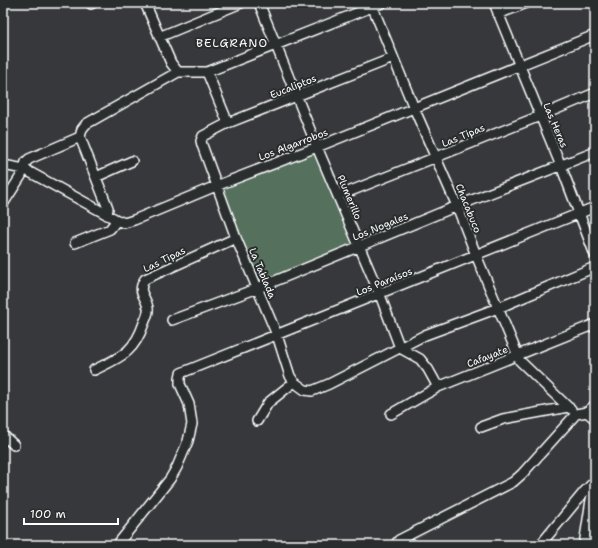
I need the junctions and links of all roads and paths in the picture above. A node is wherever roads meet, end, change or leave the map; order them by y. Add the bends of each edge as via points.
1 (145, 3) edge
2 (241, 3) edge
3 (259, 3) edge
4 (382, 3) edge
5 (494, 3) edge
6 (527, 3) edge
7 (372, 5) edge
8 (498, 14) junction
9 (595, 35) edge
10 (160, 37) junction
11 (276, 44) junction
12 (393, 58) junction
13 (519, 66) junction
14 (178, 72) junction
15 (207, 72) junction
16 (595, 93) edge
17 (297, 96) junction
18 (414, 108) junction
19 (540, 116) junction
20 (228, 123) junction
21 (203, 136) joint
22 (80, 137) junction
23 (317, 147) junction
24 (595, 152) edge
25 (436, 158) junction
26 (132, 161) dead end
27 (3, 165) edge
28 (561, 166) junction
29 (24, 169) junction
30 (96, 177) junction
31 (216, 186) junction
32 (338, 196) junction
33 (3, 204) edge
34 (458, 206) junction
35 (595, 208) edge
36 (579, 214) junction
37 (107, 215) junction
38 (117, 220) junction
39 (236, 238) junction
40 (75, 243) dead end
41 (360, 246) junction
42 (476, 255) junction
43 (595, 255) edge
44 (595, 267) edge
45 (258, 288) junction
46 (380, 295) junction
47 (498, 308) junction
48 (172, 320) dead end
49 (595, 324) edge
50 (277, 335) junction
51 (400, 348) junction
52 (518, 356) junction
53 (94, 370) dead end
54 (294, 382) junction
55 (438, 387) junction
56 (595, 405) edge
57 (568, 407) junction
58 (587, 412) junction
59 (391, 414) dead end
60 (576, 414) junction
61 (257, 420) dead end
62 (595, 420) edge
63 (481, 427) dead end
64 (3, 435) edge
65 (14, 445) dead end
66 (595, 481) edge
67 (595, 484) edge
68 (541, 544) edge
69 (117, 545) edge
70 (395, 545) edge
71 (584, 545) edge

1 - 10 street
2 - 10 street
3 - 11 street, Plumerillo
4 - 7 street
5 - 8 street, Las Heras
6 - 8 street
7 - 11 street
7 - 12 street, Chacabuco
8 - 13 street, Las Heras
9 - 13 street, Los Algarrobos
10 - 14 street via 171,63
11 - 15 street
11 - 17 street, Plumerillo
12 - 17 street, Eucaliptos
12 - 18 street, Chacabuco
13 - 18 street, Los Algarrobos
13 - 19 street, Las Heras
14 - 15 street
14 - 22 street via 86,124
15 - 20 street
16 - 19 street, Las Tipas
17 - 20 street, Eucaliptos
17 - 23 street, Plumerillo
18 - 23 street, Los Algarrobos
18 - 25 street, Chacabuco
19 - 25 street, Las Tipas
19 - 28 street, Las Heras
20 - 21 street, Eucaliptos
21 - 31 street, La Tablada via 201,141
22 - 29 street via 29,159
22 - 30 street
23 - 31 street, Los Algarrobos
23 - 32 street, Plumerillo
24 - 28 street, Los Nogales
25 - 32 street, Las Tipas
25 - 34 street, Chacabuco
26 - 30 street
27 - 29 street, Los Algarrobos
28 - 34 street, Los Nogales
28 - 36 street, Las Heras
29 - 33 street
29 - 37 street, Los Algarrobos
30 - 37 street via 108,208
31 - 38 street, Los Algarrobos via 134,220
31 - 39 street, La Tablada
32 - 41 street, Plumerillo
34 - 41 street, Los Nogales
34 - 42 street, Chacabuco
35 - 36 street, Los Paraísos
36 - 42 street, Los Paraísos
36 - 43 street, Las Heras
37 - 38 street, Los Algarrobos
38 - 40 street via 110,229
39 - 45 street, La Tablada
39 - 53 street, Las Tipas via 145,280 140,290 149,310 142,332 128,352
41 - 45 street, Los Nogales
41 - 46 street, Plumerillo
42 - 46 street, Los Paraísos
42 - 47 street, Chacabuco
44 - 47 street
45 - 48 street, Los Nogales
45 - 50 street, La Tablada
46 - 50 street, Los Paraísos
46 - 51 street, Plumerillo
47 - 51 street
47 - 52 street, Chacabuco
49 - 52 street, Cafayate
50 - 54 street, La Tablada
50 - 69 street, Los Paraísos via 181,374 180,384 189,404 192,424 188,441 170,479
51 - 54 street via 312,391 305,390
51 - 55 street via 420,359
52 - 55 street, Cafayate
52 - 57 street, Chacabuco via 520,361
54 - 61 street via 268,403
55 - 59 street, Cafayate
56 - 58 street
57 - 60 street, Chacabuco
57 - 63 street via 503,419
58 - 60 street
58 - 62 street
60 - 70 street via 513,482 399,540
64 - 65 street
66 - 68 street
67 - 71 street

